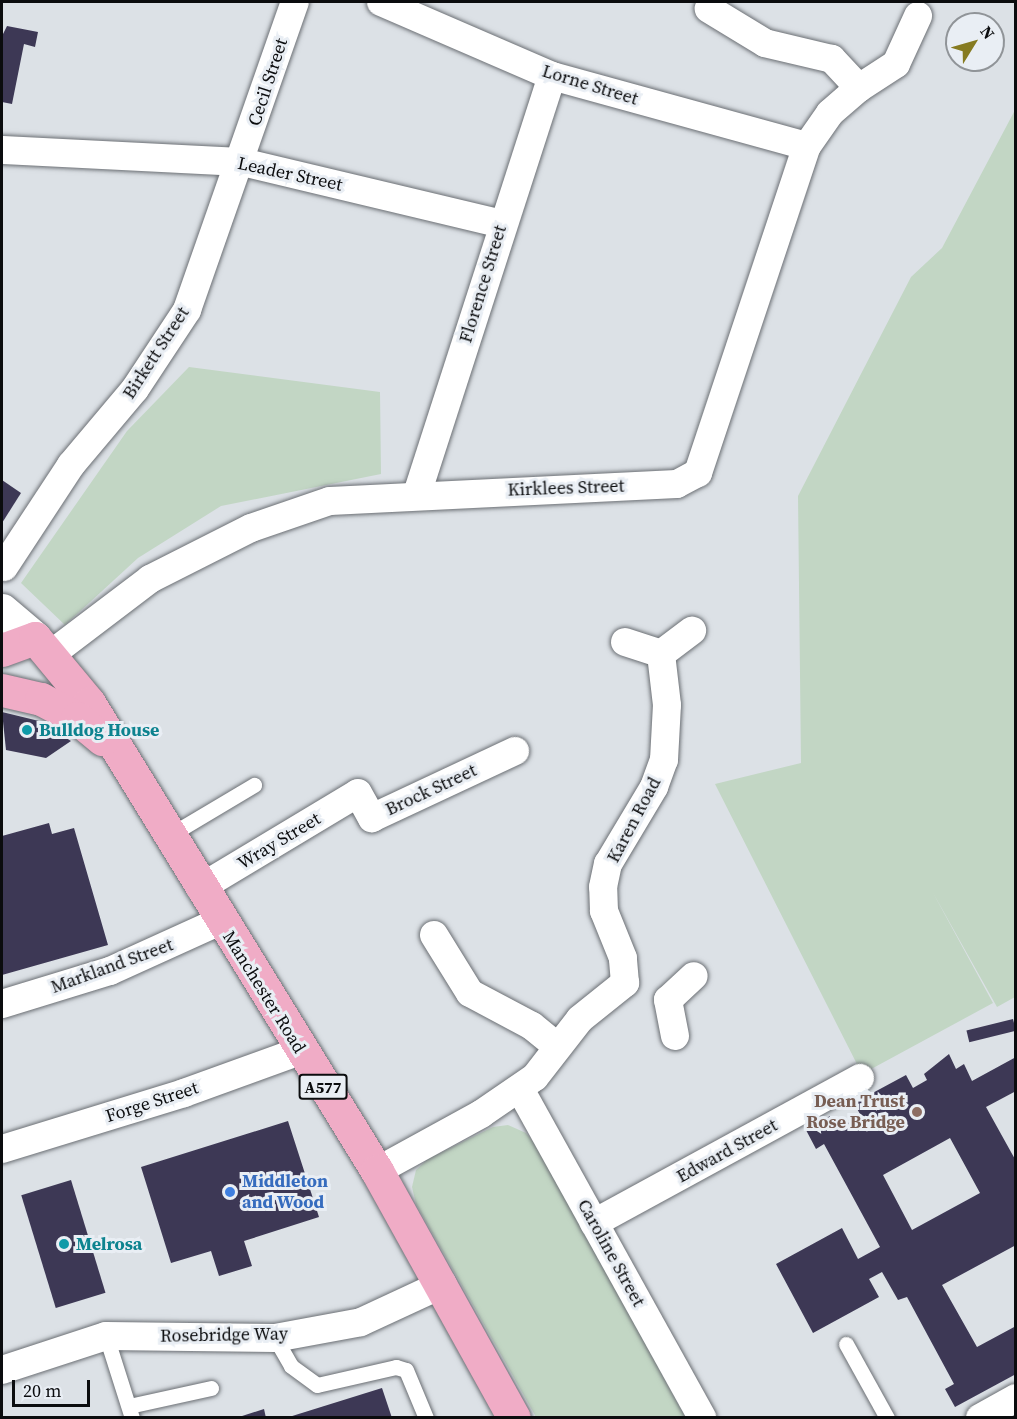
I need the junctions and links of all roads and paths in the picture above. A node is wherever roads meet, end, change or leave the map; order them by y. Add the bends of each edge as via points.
1 (295, 2) edge
2 (381, 2) edge
3 (709, 9) dead end
4 (918, 16) dead end
5 (552, 76) junction
6 (859, 88) junction
7 (807, 146) junction
8 (2, 150) edge
9 (242, 162) junction
10 (501, 224) junction
11 (417, 494) junction
12 (4, 567) dead end
13 (2, 610) edge
14 (692, 631) dead end
15 (625, 642) dead end
16 (43, 646) junction
17 (2, 650) edge
18 (660, 654) junction
19 (2, 690) edge
20 (515, 751) dead end
21 (126, 759) junction
22 (254, 784) dead end
23 (358, 793) joint
24 (170, 835) junction
25 (200, 888) junction
26 (220, 921) junction
27 (432, 931) dead end
28 (694, 976) dead end
29 (625, 982) junction
30 (668, 1000) junction
31 (2, 1004) edge
32 (675, 1036) dead end
33 (558, 1047) junction
34 (300, 1051) junction
35 (860, 1078) dead end
36 (520, 1089) junction
37 (2, 1149) edge
38 (377, 1171) junction
39 (594, 1223) junction
40 (443, 1284) junction
41 (106, 1336) junction
42 (275, 1338) junction
43 (846, 1344) dead end
44 (2, 1370) edge
45 (211, 1388) dead end
46 (1016, 1398) edge
47 (130, 1412) edge
48 (426, 1418) edge
49 (514, 1418) edge
50 (702, 1418) edge
51 (887, 1418) edge
52 (980, 1418) edge

1 - 9 street, Cecil Street
2 - 5 street, Lorne Street
3 - 6 street via 765,43 832,59
4 - 6 street, Kirklees Street via 896,64
5 - 7 street, Lorne Street
5 - 10 street, Florence Street
6 - 7 street, Kirklees Street via 830,113
7 - 11 street, Kirklees Street via 698,473 677,484
8 - 9 street, Leader Street
9 - 10 street, Leader Street
9 - 12 street, Birkett Street via 187,310 135,389 71,465 39,529
10 - 11 street, Florence Street
11 - 16 street, Kirklees Street via 330,501 251,528 169,569
13 - 16 street
14 - 18 street
15 - 18 street
16 - 17 highway
16 - 21 highway, Manchester Road / A577
18 - 29 street, Karen Road via 667,705 664,760 654,787 609,864 603,887 604,911 623,958
19 - 21 highway via 41,699 77,718
20 - 23 street, Brock Street via 372,818
21 - 24 highway, Manchester Road / A577
22 - 24 lane
23 - 25 street, Wray Street
24 - 25 highway, Manchester Road / A577
25 - 26 highway, Manchester Road / A577
26 - 31 street, Markland Street via 110,971
26 - 34 highway, Manchester Road / A577
27 - 33 street via 470,993 532,1026
28 - 30 street
29 - 30 street
29 - 33 street via 599,999
30 - 32 street
33 - 36 street
34 - 37 street, Forge Street via 184,1093
34 - 38 highway, Manchester Road / A577
35 - 39 street, Edward Street
36 - 38 street
36 - 39 street, Caroline Street
38 - 40 highway, Manchester Road / A577
39 - 50 street, Caroline Street
40 - 42 street, Rosebridge Way via 361,1322
40 - 49 highway, Manchester Road / A577
41 - 42 street, Rosebridge Way
41 - 44 street, Rosebridge Way
41 - 47 lane
42 - 48 lane via 291,1366 317,1385 396,1367 406,1370
43 - 51 lane
45 - 47 lane
46 - 52 street

